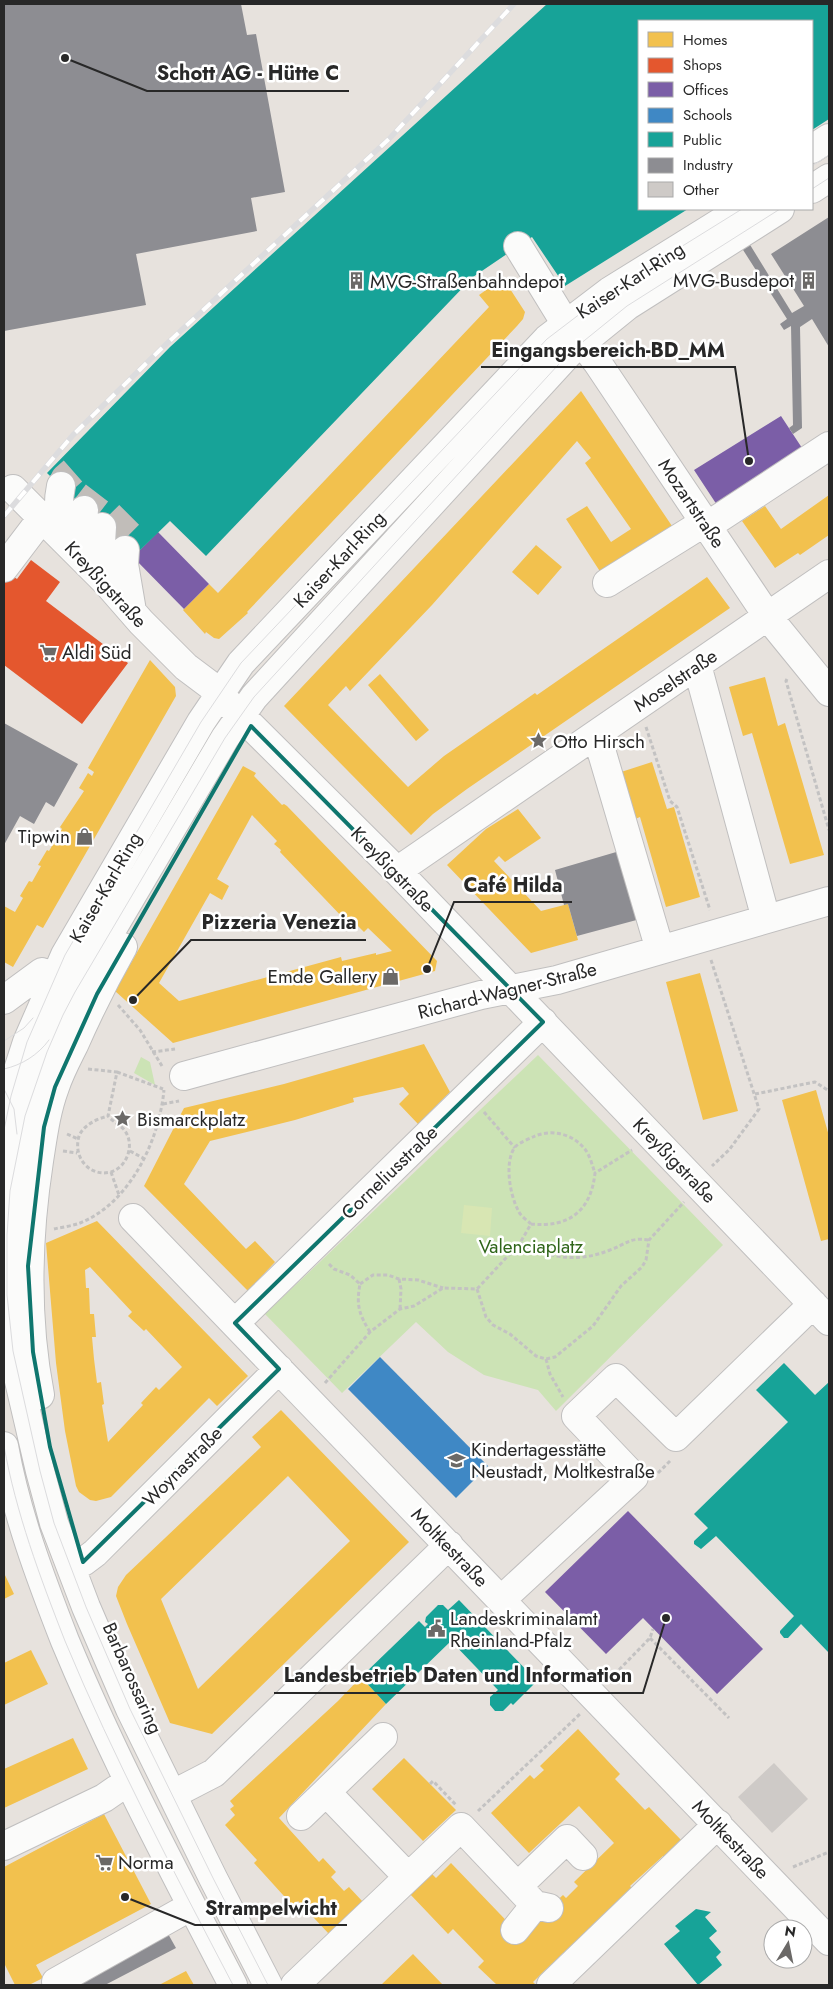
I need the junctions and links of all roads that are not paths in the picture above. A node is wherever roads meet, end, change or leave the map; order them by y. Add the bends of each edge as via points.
1 (829, 138) edge
2 (813, 149) edge
3 (829, 155) edge
4 (813, 165) edge
5 (829, 178) edge
6 (813, 188) edge
7 (829, 191) edge
8 (813, 201) edge
9 (718, 210) edge
10 (740, 210) edge
11 (778, 210) edge
12 (800, 210) edge
13 (518, 246) dead end
14 (574, 331) junction
15 (829, 446) edge
16 (61, 486) tunnel mouth
17 (13, 489) dead end
18 (42, 518) junction
19 (706, 524) junction
20 (106, 531) junction
21 (64, 540) junction
22 (4, 568) edge
23 (100, 572) junction
24 (829, 574) edge
25 (607, 583) dead end
26 (132, 612) junction
27 (768, 617) junction
28 (697, 665) junction
29 (214, 690) junction
30 (829, 692) edge
31 (246, 721) junction
32 (594, 736) junction
33 (396, 871) junction
34 (829, 901) edge
35 (766, 919) junction
36 (660, 950) junction
37 (42, 972) junction
38 (510, 989) junction
39 (95, 995) junction
40 (4, 1000) edge
41 (543, 1022) junction
42 (57, 1029) junction
43 (172, 1083) road end
44 (14, 1090) edge
45 (133, 1218) dead end
46 (821, 1312) edge
47 (234, 1323) junction
48 (279, 1369) junction
49 (4, 1446) edge
50 (5, 1520) edge
51 (449, 1545) junction
52 (83, 1562) junction
53 (501, 1600) junction
54 (383, 1737) dead end
55 (117, 1789) junction
56 (183, 1789) junction
57 (326, 1792) junction
58 (302, 1816) dead end
59 (718, 1824) junction
60 (4, 1846) edge
61 (583, 1856) dead end
62 (408, 1877) junction
63 (534, 1900) junction
64 (179, 1913) junction
65 (797, 1919) edge
66 (243, 1923) junction
67 (515, 1930) dead end
68 (813, 1931) edge
69 (829, 1941) edge
70 (203, 1944) junction
71 (272, 1977) edge
72 (56, 1982) dead end
73 (216, 1985) edge
74 (234, 1985) edge
75 (295, 1985) edge
76 (551, 1985) edge

1 - 2 street
3 - 4 street
5 - 6 street
7 - 8 street
9 - 14 street, Kaiser-Karl-Ring via 577,298
10 - 14 street, Kaiser-Karl-Ring via 610,291
11 - 14 street, Kaiser-Karl-Ring via 627,306
12 - 14 street, Kaiser-Karl-Ring via 627,318
13 - 14 street, Mozartstraße
14 - 19 street, Mozartstraße via 631,394
14 - 29 street, Kaiser-Karl-Ring via 233,655
14 - 31 street, Kaiser-Karl-Ring via 569,353 263,686
15 - 19 street
16 - 21 street via 58,520
17 - 18 street, Kreyßigstraße
18 - 21 street, Kreyßigstraße
18 - 22 street
19 - 25 street
19 - 27 street, Mozartstraße
20 - 23 street via 108,545
20 - 23 street via 81,538
20 - 26 street via 124,564
21 - 23 street, Kreyßigstraße
23 - 26 street, Kreyßigstraße
24 - 27 street, Moselstraße
26 - 29 street, Kreyßigstraße via 186,667
27 - 28 street, Moselstraße
27 - 30 street, Mozartstraße
28 - 32 street, Moselstraße
28 - 35 street
29 - 31 street, Kreyßigstraße
29 - 37 street, Kaiser-Karl-Ring
29 - 44 street, Kaiser-Karl-Ring via 201,722 65,955 43,1004
31 - 33 street, Kreyßigstraße
31 - 39 street, Kaiser-Karl-Ring via 219,776
32 - 33 street, Moselstraße
32 - 36 street via 602,753
33 - 38 street, Kreyßigstraße
34 - 35 street, Richard-Wagner-Straße
35 - 36 street, Richard-Wagner-Straße
36 - 38 street, Richard-Wagner-Straße via 557,980
37 - 40 street
37 - 44 street
38 - 41 street, Kreyßigstraße
38 - 43 street, Richard-Wagner-Straße
39 - 42 street
39 - 44 street
41 - 46 street, Kreyßigstraße
41 - 47 street, Corneliusstraße
42 - 44 street
42 - 44 street
44 - 52 street, Barbarossaring via 51,1138 33,1201 28,1266 29,1309 33,1352 50,1447
44 - 66 street, Barbarossaring via 6,1235 12,1352 54,1523 130,1709
45 - 47 street, Moltkestraße
46 - 53 street via 676,1437 616,1378 609,1384 576,1416 634,1477
47 - 48 street, Moltkestraße
48 - 51 street, Moltkestraße
48 - 52 street, Woynastraße
49 - 70 street via 17,1506 36,1565 92,1707
50 - 55 street via 48,1637
51 - 53 street, Moltkestraße
51 - 56 street via 214,1773
52 - 56 street, Barbarossaring
53 - 59 street, Moltkestraße via 603,1688
54 - 57 street
55 - 60 street
55 - 64 street
56 - 66 street, Barbarossaring
57 - 58 street
57 - 62 street
59 - 65 street, Moltkestraße
59 - 76 street
61 - 63 street via 567,1840
62 - 63 street via 465,1823
62 - 75 street
63 - 67 street
64 - 70 street
64 - 72 street
66 - 70 street
66 - 71 street, Barbarossaring
68 - 69 street, Moltkestraße
70 - 73 street
70 - 74 street
71 - 74 street

